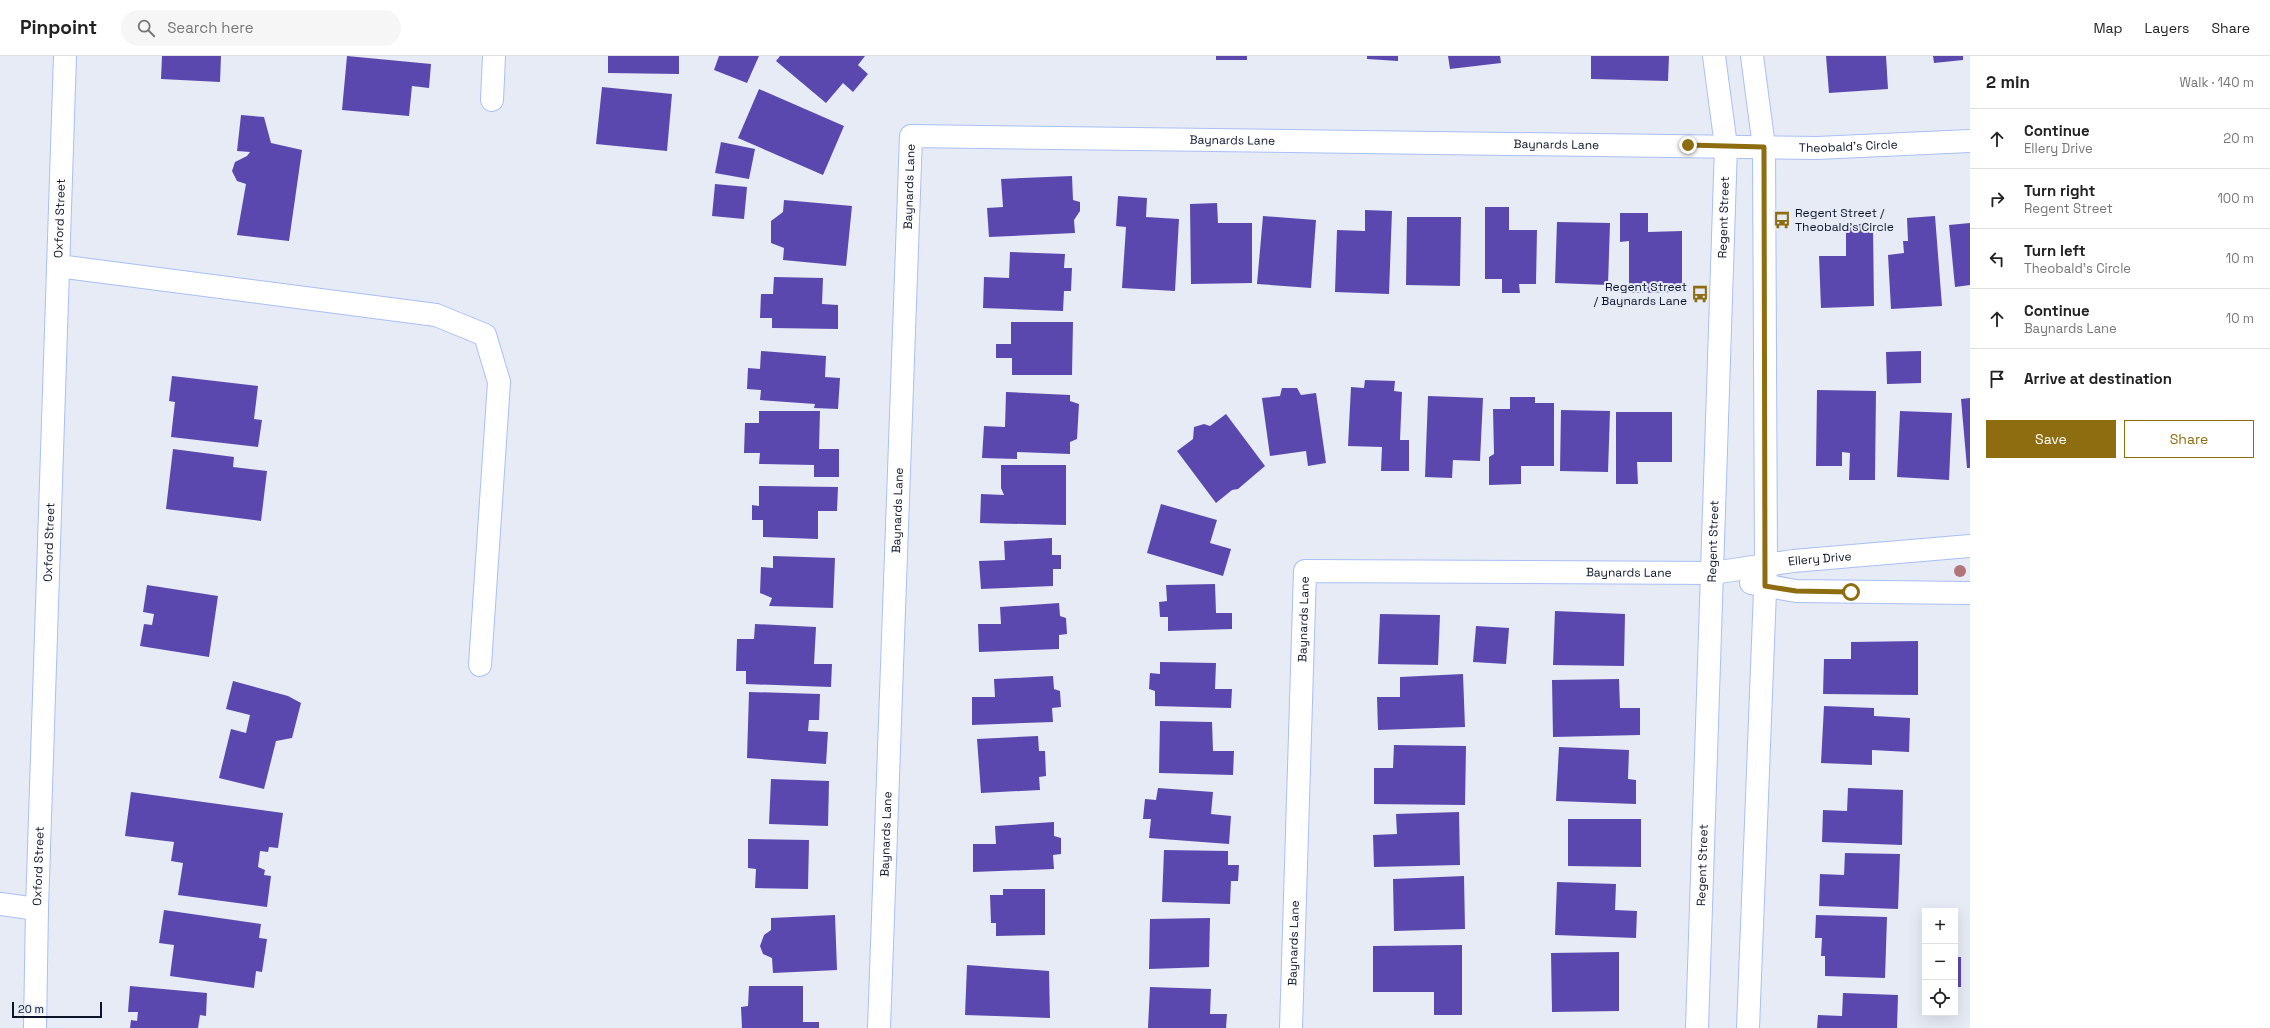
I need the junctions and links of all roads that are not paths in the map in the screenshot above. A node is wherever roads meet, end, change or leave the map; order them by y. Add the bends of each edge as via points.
1 (65, 56) edge
2 (494, 56) edge
3 (1714, 56) edge
4 (1752, 56) edge
5 (492, 100) dead end
6 (1970, 141) edge
7 (1726, 146) junction
8 (1764, 147) junction
9 (58, 266) junction
10 (1970, 546) edge
11 (1766, 565) junction
12 (1713, 573) junction
13 (1765, 586) junction
14 (1970, 593) edge
15 (480, 664) dead end
16 (0, 904) edge
17 (37, 909) junction
18 (35, 1028) edge
19 (878, 1028) edge
20 (1291, 1028) edge
21 (1697, 1028) edge
22 (1748, 1028) edge

1 - 9 street, Oxford Street
2 - 5 street
3 - 7 street, Regent Street
4 - 8 street
6 - 8 street, Theobald's Circle via 1816,148
7 - 8 street, Theobald's Circle
7 - 12 street, Regent Street
7 - 19 street, Baynards Lane via 911,136
8 - 11 street
9 - 15 street via 436,315 485,335 499,382
9 - 17 street, Oxford Street
10 - 11 street, Ellery Drive
11 - 12 street, Ellery Drive
11 - 13 street
12 - 13 street
12 - 20 street, Baynards Lane via 1305,571
12 - 21 street, Regent Street
13 - 14 street via 1796,591
13 - 22 street
16 - 17 street
17 - 18 street, Oxford Street

